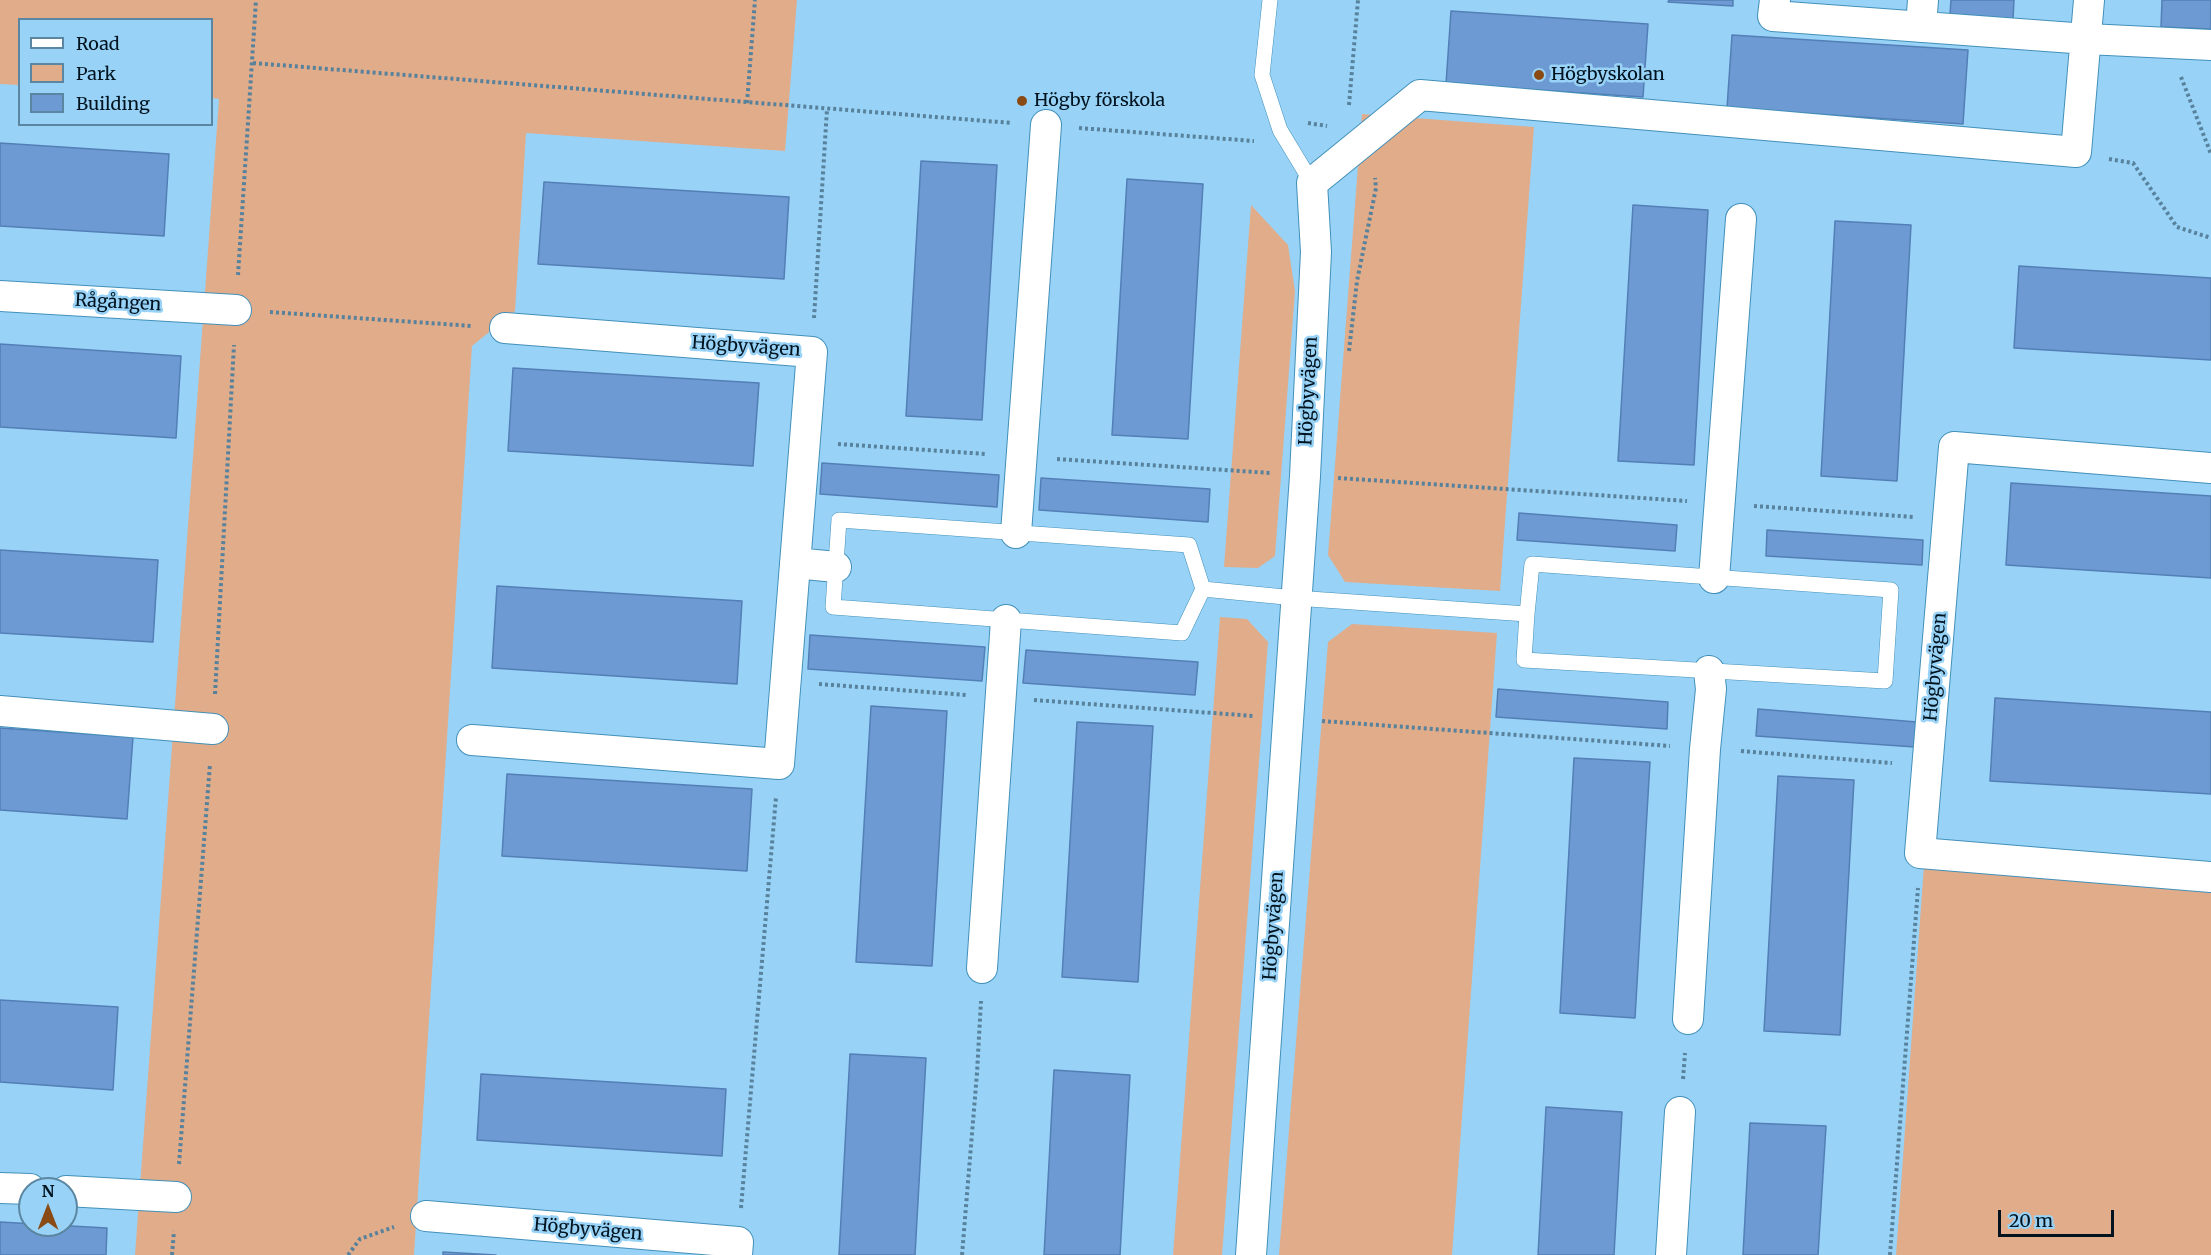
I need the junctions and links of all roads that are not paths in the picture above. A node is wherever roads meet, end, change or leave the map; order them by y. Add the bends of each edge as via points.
1 (1270, 0) edge
2 (1775, 0) edge
3 (2090, 0) edge
4 (1922, 14) edge
5 (2087, 39) junction
6 (2211, 45) edge
7 (1046, 125) road end
8 (1312, 183) junction
9 (1741, 219) dead end
10 (0, 296) edge
11 (236, 310) road end
12 (505, 328) road end
13 (2211, 468) edge
14 (1016, 533) junction
15 (795, 563) junction
16 (836, 567) junction
17 (1714, 578) junction
18 (1203, 589) junction
19 (1295, 598) junction
20 (1527, 614) junction
21 (1006, 620) junction
22 (1709, 671) junction
23 (0, 711) edge
24 (213, 729) road end
25 (472, 740) dead end
26 (2211, 877) edge
27 (982, 968) road end
28 (1688, 1019) road end
29 (1680, 1112) road end
30 (0, 1188) edge
31 (18, 1189) edge
32 (78, 1192) edge
33 (176, 1197) road end
34 (426, 1216) road end
35 (737, 1249) edge
36 (1251, 1255) edge
37 (1671, 1255) edge

1 - 8 lane via 1262,75 1280,130
2 - 4 street via 1773,16
3 - 5 street
4 - 5 street
5 - 6 street
5 - 8 street via 2076,152 1420,95
7 - 14 street
8 - 19 street, Högbyvägen via 1316,252
9 - 17 street
10 - 11 street, Rågången
12 - 15 street, Högbyvägen via 812,352
13 - 26 street, Högbyvägen via 1954,447 1920,853
14 - 16 lane via 839,520
14 - 18 lane via 1189,545
15 - 16 street
15 - 25 street, Högbyvägen via 779,764
16 - 21 lane via 833,607
17 - 20 lane via 1532,564
17 - 22 lane via 1891,590 1885,681
18 - 19 lane
18 - 21 lane via 1182,633
19 - 20 lane
19 - 36 street, Högbyvägen
20 - 22 lane via 1524,660
21 - 27 street
22 - 28 street via 1711,689
23 - 24 street
29 - 37 street
30 - 31 street
32 - 33 street
34 - 35 street, Högbyvägen

